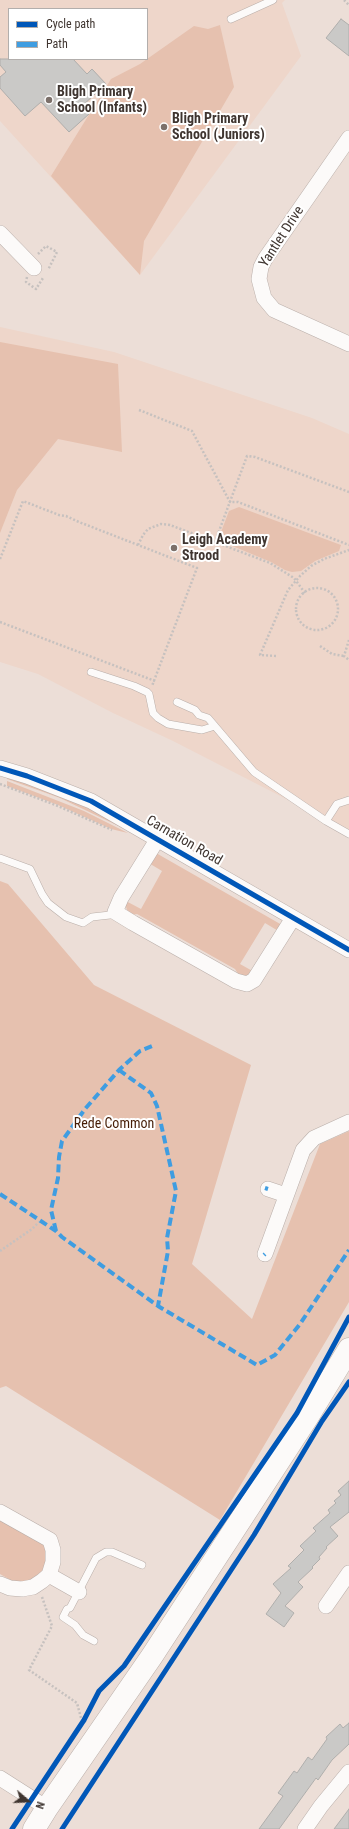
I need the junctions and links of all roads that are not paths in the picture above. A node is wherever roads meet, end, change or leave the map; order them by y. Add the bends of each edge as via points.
1 (273, 0) edge
2 (231, 19) dead end
3 (349, 138) edge
4 (0, 233) edge
5 (34, 268) dead end
6 (349, 344) edge
7 (91, 672) dead end
8 (177, 702) dead end
9 (215, 726) junction
10 (0, 768) edge
11 (349, 800) edge
12 (326, 821) junction
13 (349, 834) edge
14 (157, 840) junction
15 (0, 858) edge
16 (112, 913) junction
17 (293, 918) junction
18 (349, 950) edge
19 (349, 1122) edge
20 (268, 1189) dead end
21 (286, 1195) junction
22 (265, 1254) dead end
23 (349, 1349) edge
24 (0, 1512) edge
25 (142, 1565) dead end
26 (349, 1573) edge
27 (48, 1575) junction
28 (0, 1584) edge
29 (79, 1592) junction
30 (326, 1606) dead end
31 (94, 1641) dead end
32 (349, 1772) edge
33 (0, 1778) edge
34 (47, 1808) junction
35 (34, 1829) edge
36 (305, 1829) edge

1 - 2 lane
3 - 6 street, Yantlet Drive via 265,259 259,279 264,298 274,310
4 - 5 street
7 - 9 lane via 145,691 149,694 153,713 168,724 202,730
8 - 9 lane via 196,710
9 - 12 lane via 254,772
10 - 14 street, Carnation Road via 91,801
11 - 12 lane via 337,804
12 - 13 lane
14 - 16 street, Carnation Road
14 - 17 street, Carnation Road
15 - 16 lane via 30,870 48,903 66,917 83,923 91,918
16 - 17 street via 236,981 247,984 254,980
17 - 18 street, Carnation Road
19 - 21 street via 314,1138 306,1145
20 - 21 street
21 - 22 street
23 - 34 main road via 152,1656 87,1723
24 - 27 street via 50,1540 54,1550
25 - 29 lane via 112,1552 99,1554
26 - 30 street
27 - 28 street via 33,1587 10,1588
27 - 29 street
29 - 31 lane via 63,1617
32 - 36 street
33 - 34 street
34 - 35 main road

